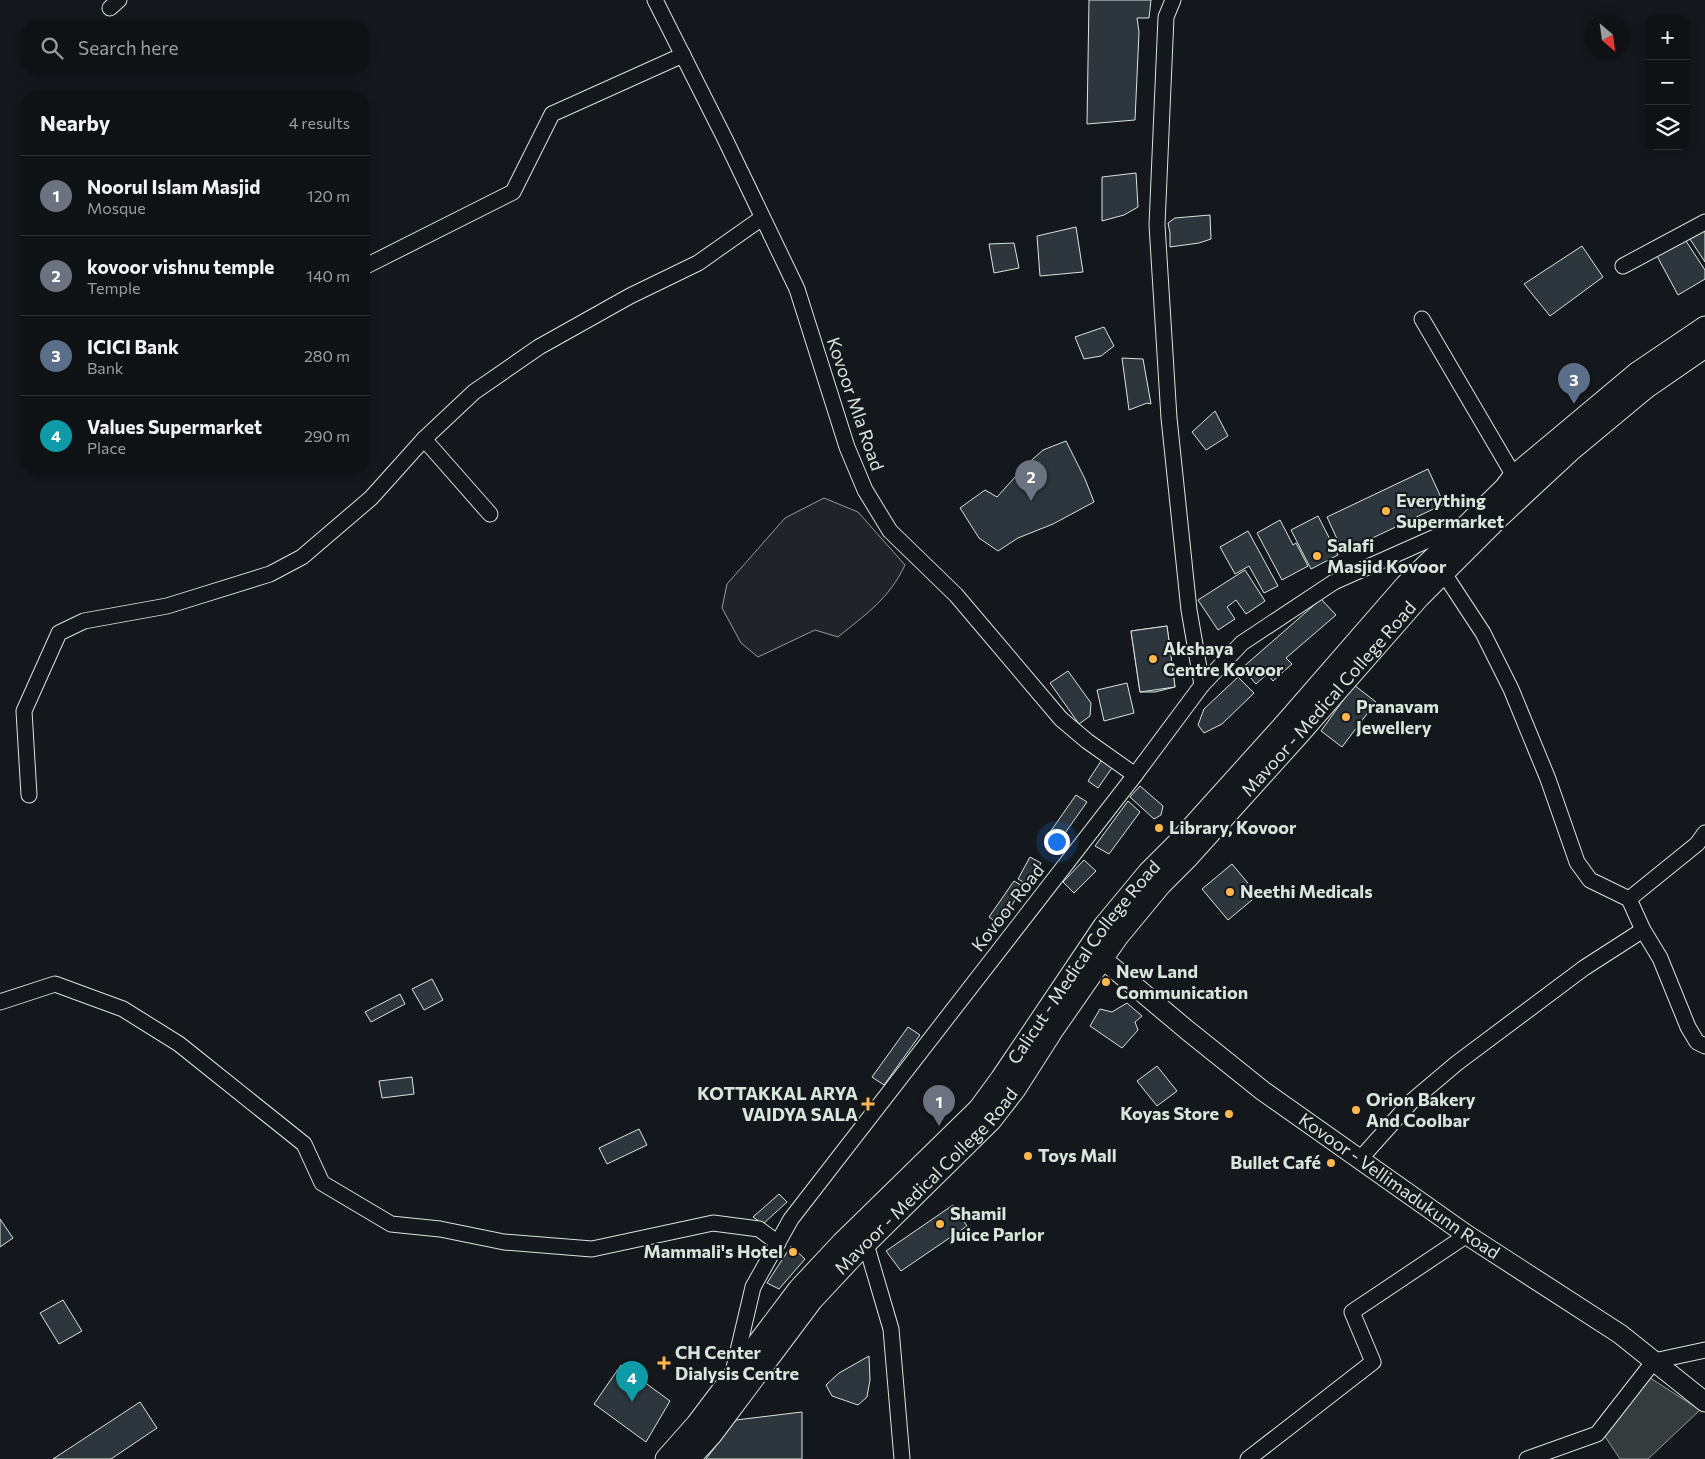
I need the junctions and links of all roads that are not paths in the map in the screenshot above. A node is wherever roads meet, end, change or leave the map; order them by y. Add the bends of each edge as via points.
1 (655, 0) edge
2 (1173, 0) edge
3 (683, 55) junction
4 (762, 218) junction
5 (1705, 222) edge
6 (370, 264) edge
7 (1623, 266) dead end
8 (1422, 319) dead end
9 (1705, 327) edge
10 (1705, 347) edge
11 (424, 439) junction
12 (1514, 476) junction
13 (1493, 511) junction
14 (490, 514) dead end
15 (1470, 521) junction
16 (1443, 572) junction
17 (1202, 685) junction
18 (1135, 775) junction
19 (29, 795) dead end
20 (1705, 833) edge
21 (1629, 899) junction
22 (1643, 930) junction
23 (1094, 955) junction
24 (0, 1002) edge
25 (1045, 1027) junction
26 (1705, 1046) edge
27 (1360, 1160) junction
28 (1467, 1235) junction
29 (778, 1242) junction
30 (866, 1244) junction
31 (1705, 1350) edge
32 (1654, 1361) junction
33 (734, 1389) junction
34 (1705, 1402) edge
35 (666, 1459) edge
36 (689, 1459) edge
37 (902, 1459) edge
38 (1248, 1459) edge
39 (1527, 1459) edge

1 - 3 street, Kovoor Mla Road
2 - 17 street via 1166,17 1157,225 1170,427 1189,610
3 - 4 street, Kovoor Mla Road
3 - 6 street via 552,114 512,192
4 - 11 street via 698,263 630,296 539,348 474,392
4 - 18 street, Kovoor Mla Road via 797,289 847,447 865,490 890,531 956,595 1061,719
5 - 7 street
8 - 12 street
9 - 12 main road, Calicut - Medical College Road via 1637,373
10 - 13 main road, Mavoor - Medical College Road via 1647,387
11 - 14 street
11 - 19 street via 371,498 302,558 270,574 167,606 84,621 58,633 24,712
12 - 13 main road, Calicut - Medical College Road
13 - 15 main road, Calicut - Medical College Road
13 - 16 main road, Mavoor - Medical College Road
15 - 17 street, Kovoor Road via 1334,582 1242,643
15 - 23 main road, Calicut - Medical College Road via 1406,585 1285,724 1148,873 1104,926
16 - 21 street via 1483,633 1511,689 1577,862 1590,880
16 - 23 main road, Mavoor - Medical College Road via 1161,884 1118,936
17 - 18 street, Kovoor Road
18 - 29 street, Kovoor Road via 791,1219
20 - 21 street
21 - 22 street
22 - 26 street via 1660,958 1688,1027 1697,1042
22 - 27 street via 1584,968 1457,1063 1412,1101
23 - 25 main road, Mavoor - Medical College Road
23 - 27 street, Kovoor - Vellimadukunn Road via 1263,1091
24 - 29 street via 55,984 123,1009 179,1044 304,1144 322,1183 391,1224 440,1229 504,1242 592,1249 713,1223 758,1229
25 - 30 main road, Mavoor - Medical College Road via 1015,1089 991,1120
25 - 33 main road, Calicut - Medical College Road via 978,1109 799,1289
27 - 28 street, Kovoor - Vellimadukunn Road
28 - 32 street, Kovoor - Vellimadukunn Road via 1620,1334
28 - 38 street via 1352,1312 1373,1362
29 - 33 street, Kovoor Road via 753,1287
30 - 33 main road, Mavoor - Medical College Road
30 - 37 street via 892,1329
31 - 32 street
32 - 34 street, Kovoor - Vellimadukunn Road
32 - 39 street via 1597,1434
33 - 35 main road, Calicut - Medical College Road
33 - 36 main road, Mavoor - Medical College Road via 711,1435

